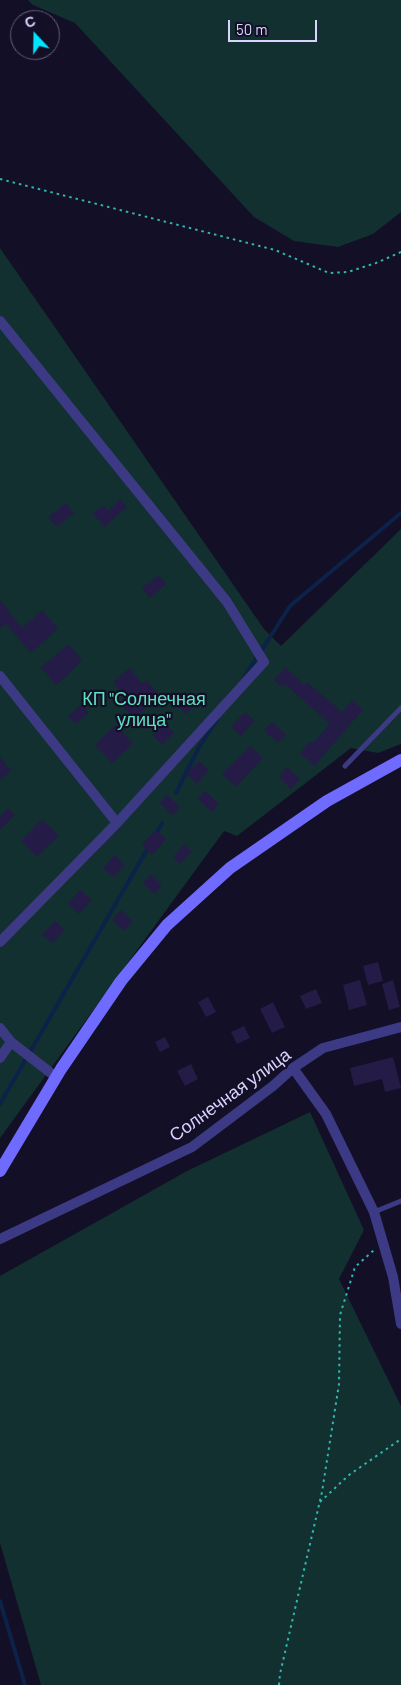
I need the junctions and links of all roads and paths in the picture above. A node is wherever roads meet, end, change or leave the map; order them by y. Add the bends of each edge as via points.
1 (0, 179) edge
2 (401, 252) edge
3 (0, 321) edge
4 (0, 676) edge
5 (401, 708) edge
6 (401, 760) edge
7 (345, 766) dead end
8 (117, 823) junction
9 (0, 942) edge
10 (401, 1027) edge
11 (0, 1028) edge
12 (10, 1042) junction
13 (0, 1058) edge
14 (293, 1068) junction
15 (56, 1077) junction
16 (0, 1171) edge
17 (401, 1201) edge
18 (374, 1212) junction
19 (0, 1239) edge
20 (383, 1242) junction
21 (401, 1324) edge
22 (401, 1438) edge
23 (320, 1502) junction
24 (279, 1685) edge

1 - 2 path via 275,250 329,273 348,272
3 - 8 street via 227,602 264,662
4 - 8 street
5 - 7 lane
6 - 15 main road via 327,802 230,868 167,925 121,981
8 - 9 street
10 - 14 street, Солнечная улица via 323,1048
11 - 12 street
12 - 13 street
12 - 15 street
14 - 18 street via 326,1114
14 - 19 street, Солнечная улица via 192,1147
15 - 16 main road
17 - 18 lane
18 - 20 street
20 - 21 street
20 - 23 path via 355,1267 340,1315 339,1384
22 - 23 path via 349,1475
23 - 24 path

